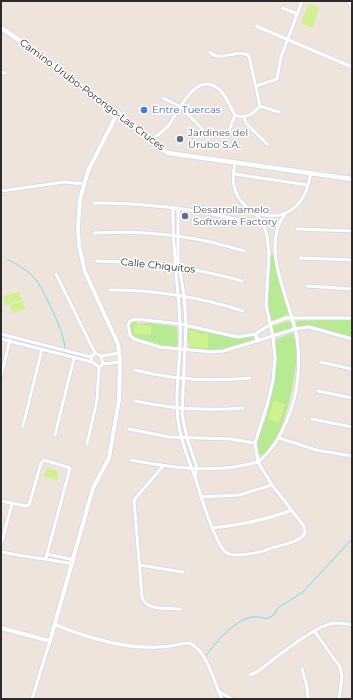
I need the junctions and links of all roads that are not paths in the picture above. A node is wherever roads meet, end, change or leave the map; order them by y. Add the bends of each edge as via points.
1 (302, 1) edge
2 (348, 1) edge
3 (352, 7) edge
4 (282, 8) dead end
5 (298, 14) junction
6 (256, 26) dead end
7 (1, 28) edge
8 (289, 39) junction
9 (210, 52) dead end
10 (352, 67) edge
11 (256, 86) junction
12 (163, 98) dead end
13 (260, 106) junction
14 (181, 107) junction
15 (118, 112) junction
16 (279, 112) dead end
17 (235, 115) junction
18 (244, 118) junction
19 (203, 130) dead end
20 (229, 131) dead end
21 (150, 141) junction
22 (267, 144) dead end
23 (235, 162) junction
24 (311, 173) junction
25 (234, 174) junction
26 (352, 179) edge
27 (83, 184) junction
28 (308, 185) junction
29 (1, 191) edge
30 (94, 204) dead end
31 (173, 207) junction
32 (178, 208) junction
33 (254, 213) junction
34 (285, 214) junction
35 (239, 220) dead end
36 (297, 229) dead end
37 (352, 231) edge
38 (94, 233) dead end
39 (173, 236) junction
40 (178, 236) junction
41 (276, 248) junction
42 (244, 251) dead end
43 (269, 252) junction
44 (276, 255) junction
45 (300, 258) dead end
46 (352, 260) edge
47 (96, 261) dead end
48 (174, 265) junction
49 (179, 266) junction
50 (56, 274) dead end
51 (242, 281) dead end
52 (307, 286) dead end
53 (352, 289) edge
54 (110, 290) dead end
55 (178, 295) junction
56 (184, 295) junction
57 (243, 311) dead end
58 (293, 318) junction
59 (352, 318) edge
60 (180, 324) junction
61 (186, 325) junction
62 (269, 325) junction
63 (295, 329) junction
64 (257, 333) junction
65 (1, 334) edge
66 (11, 337) junction
67 (273, 337) junction
68 (1, 339) edge
69 (352, 339) edge
70 (10, 341) junction
71 (259, 341) junction
72 (43, 345) junction
73 (42, 350) junction
74 (181, 350) junction
75 (186, 351) junction
76 (120, 352) junction
77 (95, 353) junction
78 (101, 356) junction
79 (74, 358) junction
80 (91, 358) junction
81 (92, 362) junction
82 (120, 362) junction
83 (320, 362) dead end
84 (103, 364) junction
85 (99, 367) junction
86 (352, 369) edge
87 (135, 370) dead end
88 (1, 376) edge
89 (250, 378) dead end
90 (179, 379) junction
91 (184, 380) junction
92 (318, 391) dead end
93 (352, 398) edge
94 (135, 401) dead end
95 (243, 408) dead end
96 (178, 409) junction
97 (182, 409) junction
98 (312, 419) dead end
99 (23, 426) dead end
100 (352, 427) edge
101 (129, 429) dead end
102 (55, 435) dead end
103 (182, 438) junction
104 (187, 438) junction
105 (279, 438) junction
106 (255, 443) junction
107 (87, 444) dead end
108 (351, 455) edge
109 (130, 460) dead end
110 (258, 462) junction
111 (163, 466) junction
112 (192, 468) junction
113 (197, 468) junction
114 (195, 477) junction
115 (272, 485) junction
116 (201, 497) junction
117 (1, 501) edge
118 (12, 503) junction
119 (292, 510) junction
120 (212, 528) junction
121 (1, 545) edge
122 (1, 552) edge
123 (47, 556) junction
124 (73, 562) junction
125 (139, 565) junction
126 (183, 572) dead end
127 (181, 609) dead end
128 (56, 625) junction
129 (352, 626) edge
130 (1, 628) edge
131 (315, 632) junction
132 (50, 641) junction
133 (302, 668) dead end
134 (250, 675) dead end
135 (218, 690) junction
136 (221, 698) edge
137 (32, 699) edge
138 (228, 699) edge
139 (232, 699) edge
140 (308, 699) edge
141 (339, 699) edge

1 - 5 street
2 - 3 street
4 - 5 street
5 - 8 street
6 - 8 street
7 - 15 main road, Camino Urubo-Porongo-Las Cruces
8 - 10 street
8 - 11 street via 281,57 277,79
9 - 11 street via 222,56 249,56
11 - 13 street
12 - 14 street
13 - 16 street
13 - 18 street
14 - 17 street via 193,89 207,85 220,90
14 - 19 street
14 - 21 street via 167,127
15 - 21 main road, Camino Urubo-Porongo-Las Cruces
15 - 27 street
17 - 18 street
17 - 20 street
18 - 22 street via 246,124
21 - 23 main road, Camino Urubo-Porongo-Las Cruces via 168,152
23 - 24 main road, Camino Urubo-Porongo-Las Cruces
23 - 25 street
24 - 26 main road, Camino Urubo-Porongo-Las Cruces
24 - 28 street
25 - 28 street
25 - 33 street via 233,185 237,197
27 - 29 street via 65,182
27 - 76 street via 78,211 82,262
28 - 34 street via 302,200
30 - 31 street via 123,203
31 - 32 street
31 - 39 street
32 - 35 street
32 - 40 street
33 - 34 street via 267,217
33 - 43 street via 264,225
34 - 41 street via 277,231
36 - 37 street
38 - 39 street
39 - 40 street
39 - 48 street
40 - 42 street
40 - 49 street
41 - 43 street
41 - 44 street
43 - 44 street
43 - 62 street via 265,295
44 - 58 street via 278,273
45 - 46 street
47 - 48 street, Calle Chiquitos
48 - 49 street, Calle Chiquitos
48 - 55 street
49 - 51 street, Calle Chiquitos
49 - 56 street
50 - 77 street
52 - 53 street
54 - 55 street via 138,290
55 - 56 street
55 - 60 street
56 - 57 street
56 - 61 street
58 - 59 street
58 - 62 street
58 - 63 street
60 - 61 street
60 - 74 street
60 - 74 street via 136,319 130,321 128,330 134,339
61 - 64 street via 238,336
61 - 75 street
62 - 64 street
62 - 67 street
63 - 67 street
63 - 69 street via 309,327
63 - 105 street via 297,382 289,416
64 - 71 street
65 - 66 street
66 - 70 street
66 - 72 street
67 - 71 street
67 - 106 street via 273,380
68 - 70 street
70 - 73 street
70 - 88 street
71 - 75 street via 224,351
72 - 73 street
72 - 80 street
73 - 79 street
73 - 99 street
74 - 75 street
74 - 90 street
75 - 91 street
76 - 78 street
76 - 82 street
77 - 78 street
77 - 80 street
78 - 84 street
79 - 81 street
79 - 102 street
80 - 81 street
81 - 85 street
82 - 84 street
82 - 124 street via 119,394 109,458 93,488
83 - 86 street
84 - 85 street
85 - 107 street via 97,400
87 - 90 street
89 - 91 street
90 - 91 street
90 - 96 street
91 - 97 street
92 - 93 street
94 - 96 street
95 - 97 street
96 - 97 street
96 - 103 street
97 - 104 street
98 - 100 street
101 - 103 street
103 - 104 street
103 - 112 street
104 - 106 street via 231,439
104 - 113 street
105 - 108 street via 316,450
105 - 110 street via 267,455
106 - 110 street
109 - 111 street
110 - 113 street via 231,468
110 - 115 street
111 - 112 street
111 - 125 street via 134,500
112 - 113 street
112 - 114 street
113 - 114 street
114 - 116 street
115 - 116 street via 239,495
115 - 119 street
116 - 120 street
117 - 118 street
118 - 121 street
118 - 123 street via 29,505 42,461 70,468
119 - 120 street via 252,523
119 - 120 street via 304,526 304,535 263,551 227,554
122 - 123 street via 30,558
123 - 124 street
124 - 128 street
125 - 126 street
125 - 127 street via 144,602 150,606
128 - 132 street
128 - 135 street via 118,644 157,647 189,643 201,652
129 - 131 street via 336,623
130 - 132 street
131 - 134 street
131 - 141 street via 340,668 342,676
132 - 137 street
133 - 140 street
135 - 136 street
135 - 139 street
136 - 138 street

